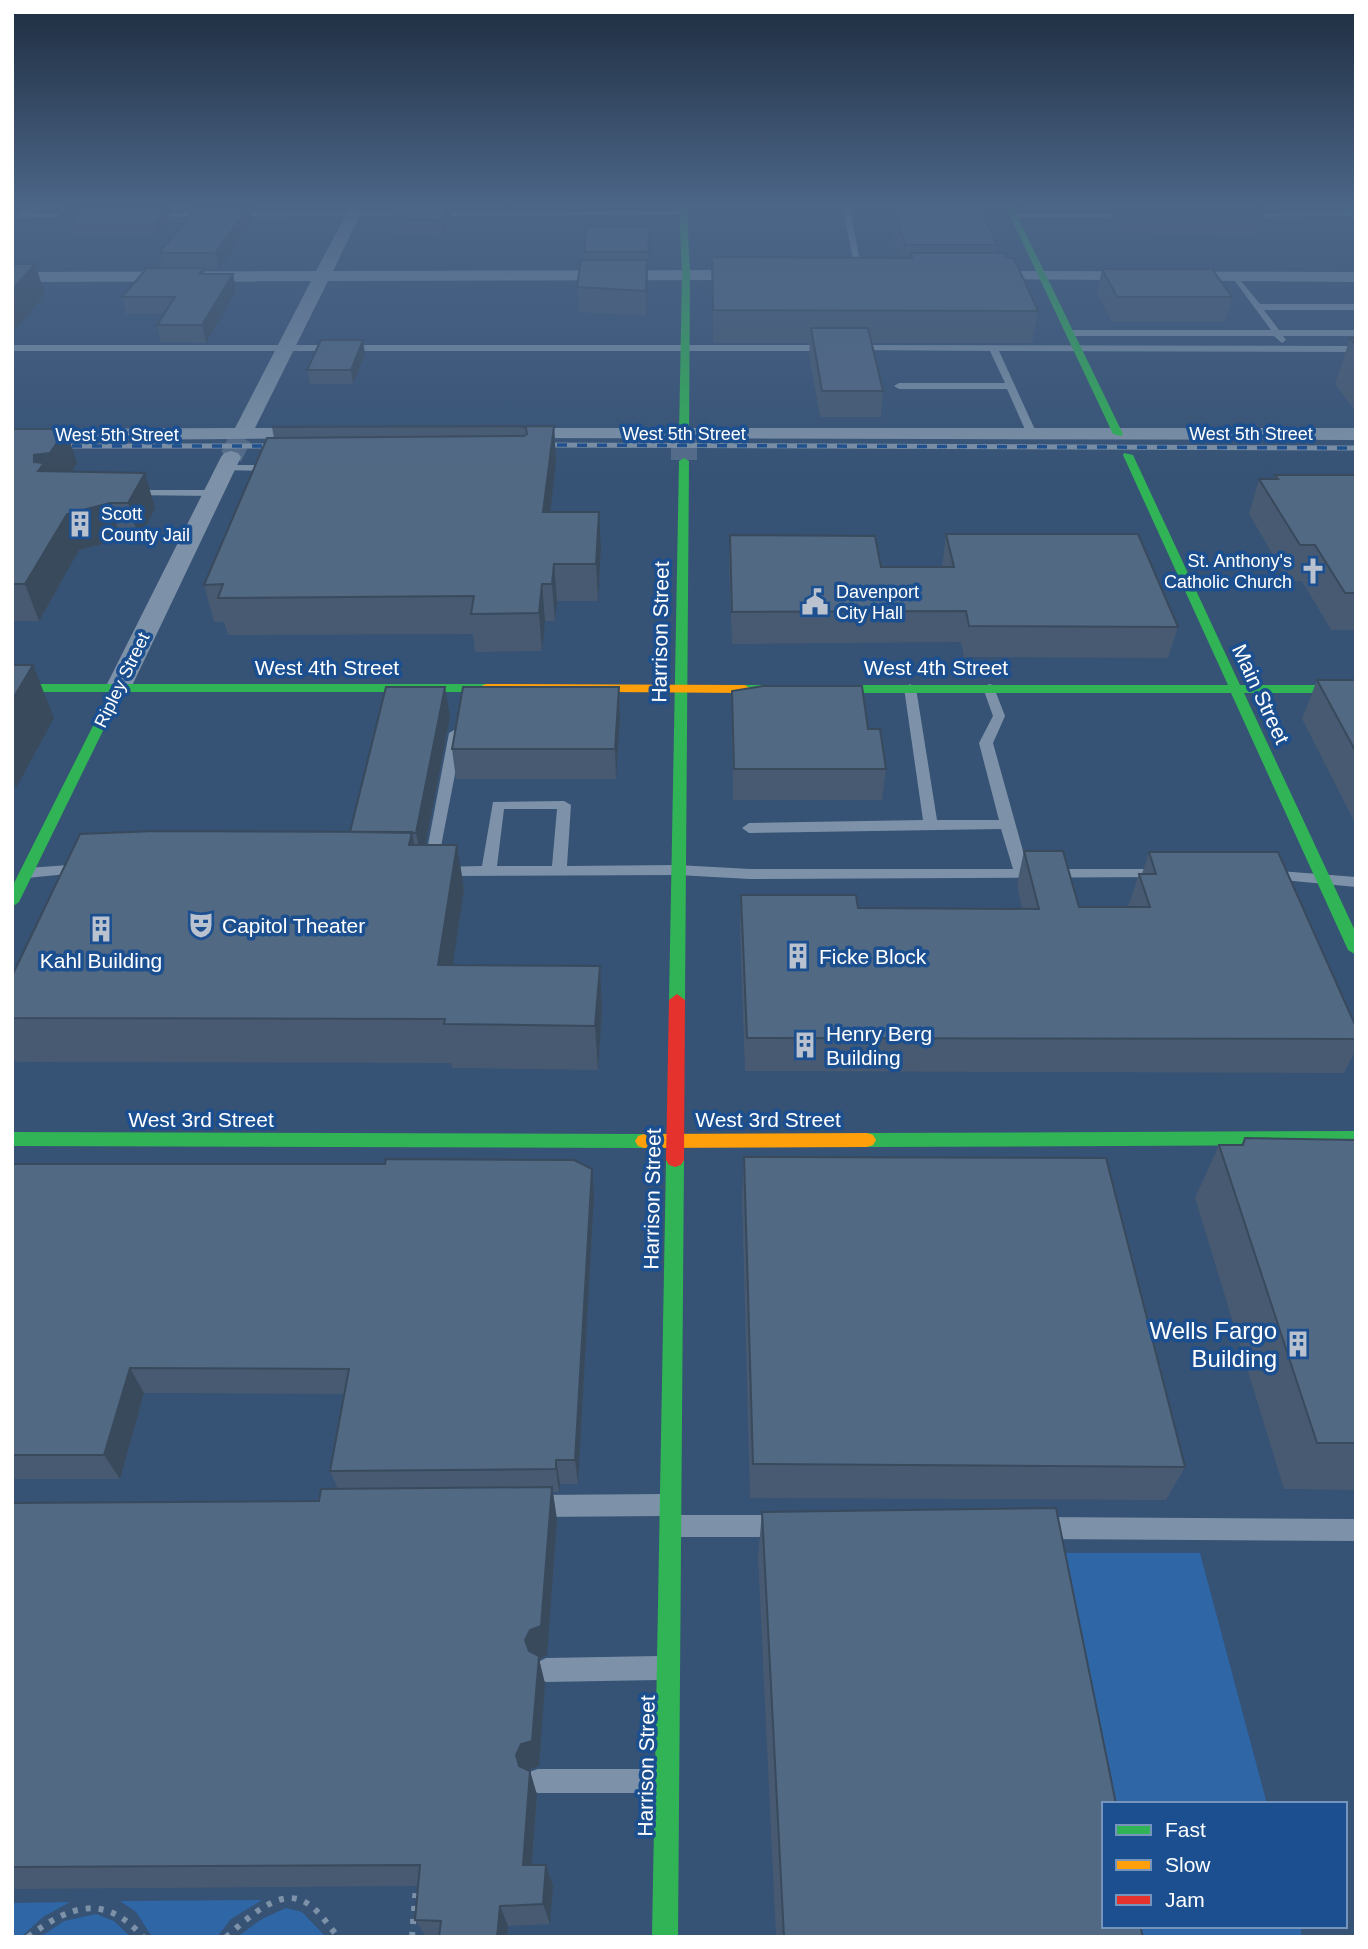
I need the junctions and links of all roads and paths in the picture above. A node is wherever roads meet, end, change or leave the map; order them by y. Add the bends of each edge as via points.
1 (313, 294) edge
2 (685, 294) edge
3 (1052, 294) edge
4 (1249, 294) edge
5 (1259, 307) junction
6 (1356, 307) edge
7 (1071, 333) junction
8 (1278, 333) junction
9 (1356, 333) edge
10 (286, 347) junction
11 (684, 347) junction
12 (12, 348) edge
13 (832, 348) edge
14 (846, 348) edge
15 (994, 349) junction
16 (1078, 349) junction
17 (1289, 349) junction
18 (1356, 349) edge
19 (899, 386) dead end
20 (1011, 386) junction
21 (242, 434) junction
22 (336, 434) edge
23 (499, 434) edge
24 (684, 434) junction
25 (1032, 434) junction
26 (1118, 434) junction
27 (1356, 434) edge
28 (12, 435) edge
29 (1128, 455) dead end
30 (684, 461) tunnel mouth
31 (229, 462) joint
32 (293, 468) edge
33 (116, 493) edge
34 (214, 493) junction
35 (12, 688) edge
36 (118, 688) junction
37 (680, 688) junction
38 (911, 688) junction
39 (989, 688) junction
40 (1235, 688) junction
41 (1356, 689) edge
42 (461, 701) junction
43 (931, 824) junction
44 (1007, 825) junction
45 (749, 828) dead end
46 (93, 868) edge
47 (677, 870) junction
48 (489, 871) junction
49 (559, 871) junction
50 (27, 873) junction
51 (1022, 874) junction
52 (1175, 874) edge
53 (1258, 874) edge
54 (1323, 878) junction
55 (1356, 882) edge
56 (12, 902) edge
57 (1356, 950) edge
58 (1356, 1138) edge
59 (12, 1139) edge
60 (674, 1141) junction
61 (516, 1507) edge
62 (670, 1516) junction
63 (807, 1527) edge
64 (1013, 1528) edge
65 (1356, 1530) edge
66 (668, 1668) junction
67 (546, 1670) dead end
68 (538, 1781) dead end
69 (667, 1781) junction
70 (416, 1886) edge
71 (28, 1937) edge
72 (143, 1937) edge
73 (226, 1937) edge
74 (338, 1937) edge
75 (412, 1937) edge
76 (665, 1937) edge

1 - 10 street
2 - 11 main road
3 - 7 main road
4 - 5 lane
5 - 6 lane
5 - 8 lane
7 - 8 lane
7 - 16 main road
8 - 9 lane
8 - 17 lane
10 - 11 lane
10 - 12 lane
10 - 21 street
11 - 13 lane
11 - 24 main road
14 - 15 lane
15 - 16 lane
15 - 20 lane
16 - 17 lane
16 - 26 main road
17 - 18 lane
19 - 20 lane
20 - 25 lane
21 - 22 street, West 5th Street
21 - 28 street, West 5th Street
23 - 24 street, West 5th Street
24 - 25 street, West 5th Street
25 - 26 street, West 5th Street
26 - 27 street, West 5th Street
29 - 40 main road, Main Street
30 - 37 main road, Harrison Street
31 - 32 lane
31 - 34 street, Ripley Street
33 - 34 lane
34 - 36 street, Ripley Street
35 - 36 main road, West 4th Street
36 - 42 main road, West 4th Street
36 - 50 main road, Ripley Street
37 - 38 main road, West 4th Street
37 - 42 main road, West 4th Street
37 - 47 main road, Harrison Street
38 - 39 main road, West 4th Street
38 - 43 lane
39 - 40 main road, West 4th Street
39 - 44 lane via 999,716 986,743
40 - 41 main road, West 4th Street
40 - 54 main road, Main Street
42 - 48 lane via 424,871
43 - 44 lane
43 - 45 lane
44 - 51 lane
46 - 50 lane
47 - 49 lane
47 - 51 lane
47 - 60 main road, Harrison Street
48 - 49 lane
48 - 49 lane via 498,805 564,805
50 - 56 main road, Ripley Street
51 - 52 lane
53 - 54 lane
54 - 55 lane
54 - 57 main road, Main Street
58 - 60 main road, West 3rd Street
59 - 60 main road, West 3rd Street
60 - 62 main road, Harrison Street
61 - 62 lane
62 - 63 lane
62 - 66 main road, Harrison Street
64 - 65 lane
66 - 67 lane
66 - 69 main road, Harrison Street
68 - 69 lane
69 - 76 main road, Harrison Street
70 - 75 path
71 - 72 path via 54,1917 88,1908 121,1914
73 - 74 path via 284,1899 300,1899 313,1908

